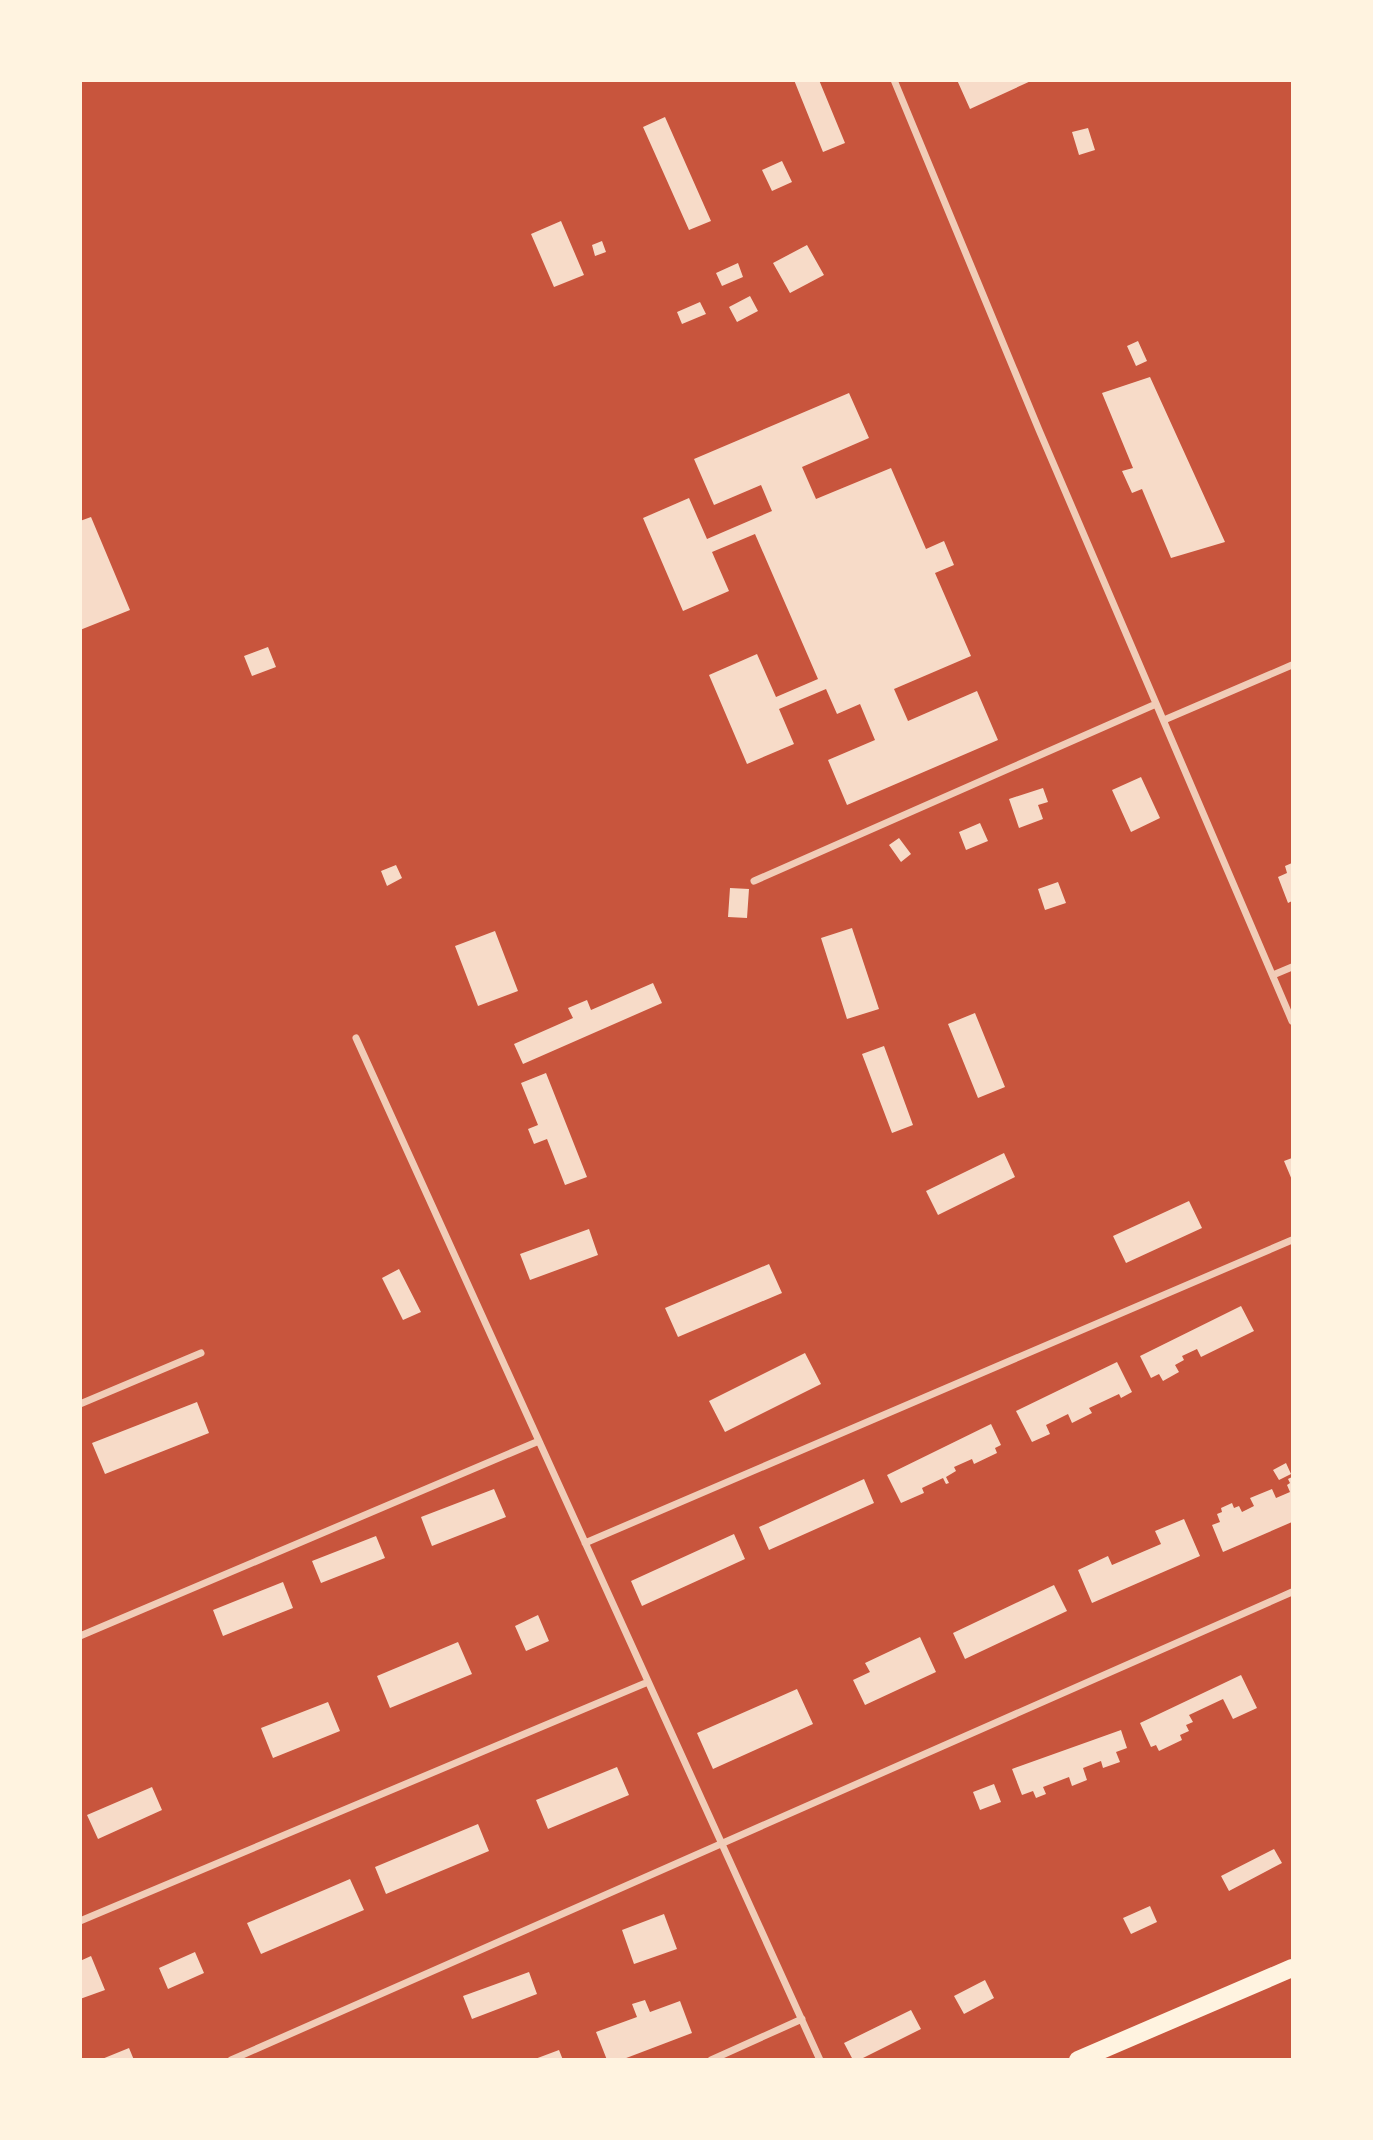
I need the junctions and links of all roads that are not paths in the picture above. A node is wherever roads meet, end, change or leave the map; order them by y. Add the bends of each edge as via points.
1 (894, 80) edge
2 (1293, 665) edge
3 (1157, 704) junction
4 (1164, 720) junction
5 (754, 881) dead end
6 (1293, 967) edge
7 (1273, 975) junction
8 (1293, 1021) edge
9 (356, 1038) dead end
10 (1293, 1240) edge
11 (201, 1353) dead end
12 (80, 1404) edge
13 (539, 1441) junction
14 (585, 1543) junction
15 (1293, 1592) edge
16 (80, 1636) edge
17 (648, 1682) junction
18 (722, 1843) junction
19 (80, 1921) edge
20 (1293, 1968) edge
21 (802, 2019) junction
22 (232, 2060) edge
23 (711, 2060) edge
24 (820, 2060) edge
25 (1078, 2060) edge

1 - 3 street
2 - 4 street
3 - 4 street
3 - 5 street
4 - 7 street
6 - 7 street
7 - 8 street
9 - 13 street
10 - 14 street
11 - 12 street
13 - 14 street
13 - 16 street
14 - 17 street
15 - 18 street
17 - 18 street
17 - 19 street
18 - 21 street
18 - 22 street
20 - 25 highway
21 - 23 street
21 - 24 street

